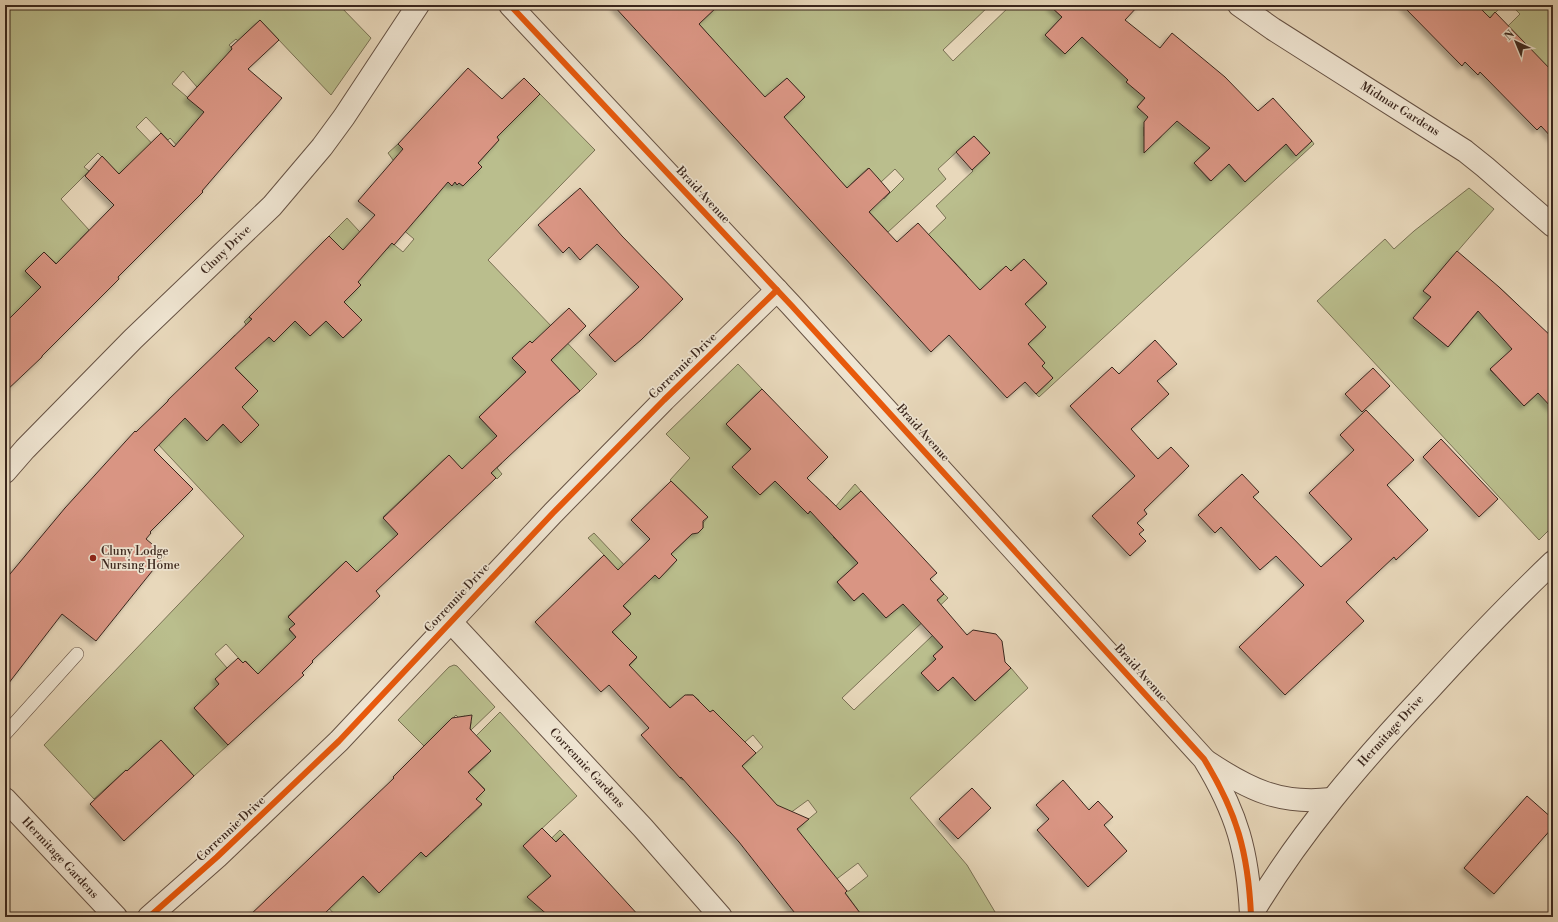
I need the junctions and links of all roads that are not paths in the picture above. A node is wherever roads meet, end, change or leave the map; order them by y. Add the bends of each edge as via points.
1 (418, 5) edge
2 (510, 5) edge
3 (1239, 5) edge
4 (1553, 226) edge
5 (777, 290) junction
6 (5, 472) edge
7 (1553, 562) edge
8 (450, 621) junction
9 (77, 654) dead end
10 (5, 734) edge
11 (1204, 759) junction
12 (5, 799) edge
13 (1331, 799) junction
14 (1251, 916) edge
15 (116, 917) edge
16 (149, 917) edge
17 (721, 917) edge

1 - 6 street, Cluny Drive via 335,129 272,206 133,339
2 - 5 street, Braid Avenue
3 - 4 street, Midmar Gardens via 1465,151
5 - 8 street, Corrennie Drive via 558,507
5 - 11 street, Braid Avenue
7 - 13 street, Hermitage Drive via 1478,636
8 - 16 street, Corrennie Drive via 339,742
8 - 17 street, Corrennie Gardens via 644,828
9 - 10 lane
11 - 13 street, Braid Avenue via 1240,782 1265,793 1293,800
11 - 14 street, Braid Avenue via 1231,810 1238,829 1250,882
12 - 15 street, Hermitage Gardens
13 - 14 street, Hermitage Drive

